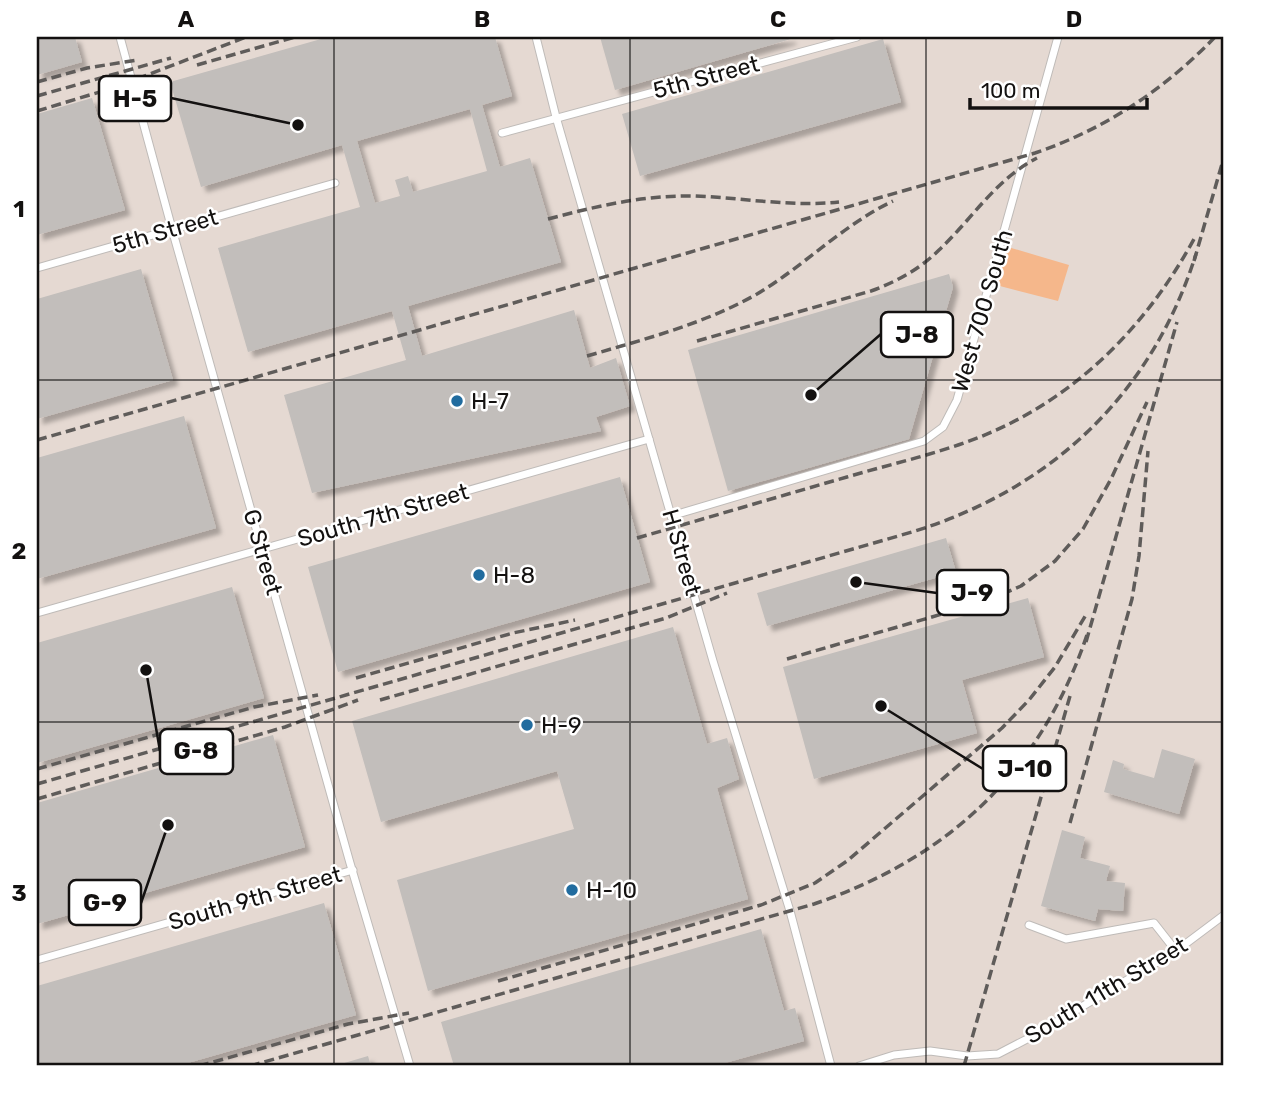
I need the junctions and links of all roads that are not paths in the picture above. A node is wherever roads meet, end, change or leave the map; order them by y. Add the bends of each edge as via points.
1 (120, 37) edge
2 (536, 37) edge
3 (856, 37) edge
4 (1058, 37) edge
5 (556, 117) junction
6 (502, 133) dead end
7 (335, 183) dead end
8 (172, 229) junction
9 (37, 268) edge
10 (649, 439) junction
11 (671, 516) junction
12 (262, 549) junction
13 (37, 613) edge
14 (352, 870) junction
15 (1224, 915) edge
16 (1029, 925) dead end
17 (1176, 951) junction
18 (37, 960) edge
19 (410, 1066) edge
20 (831, 1066) edge
21 (859, 1066) edge

1 - 8 lane, G Street
2 - 5 lane, H Street
3 - 5 lane, 5th Street
4 - 11 lane, West 700 South via 957,400 943,427 924,441
5 - 6 lane, 5th Street
5 - 10 lane, H Street
7 - 8 lane, 5th Street
8 - 9 lane, 5th Street
8 - 12 lane, G Street
10 - 11 lane, H Street
10 - 12 lane, South 7th Street
11 - 20 lane, H Street via 790,911
12 - 13 lane, South 7th Street
12 - 14 lane, G Street
14 - 18 lane, South 9th Street
14 - 19 lane, G Street
15 - 17 lane, South 11th Street
16 - 17 lane via 1066,939 1154,923
17 - 21 lane, South 11th Street via 998,1054 930,1051 894,1055

